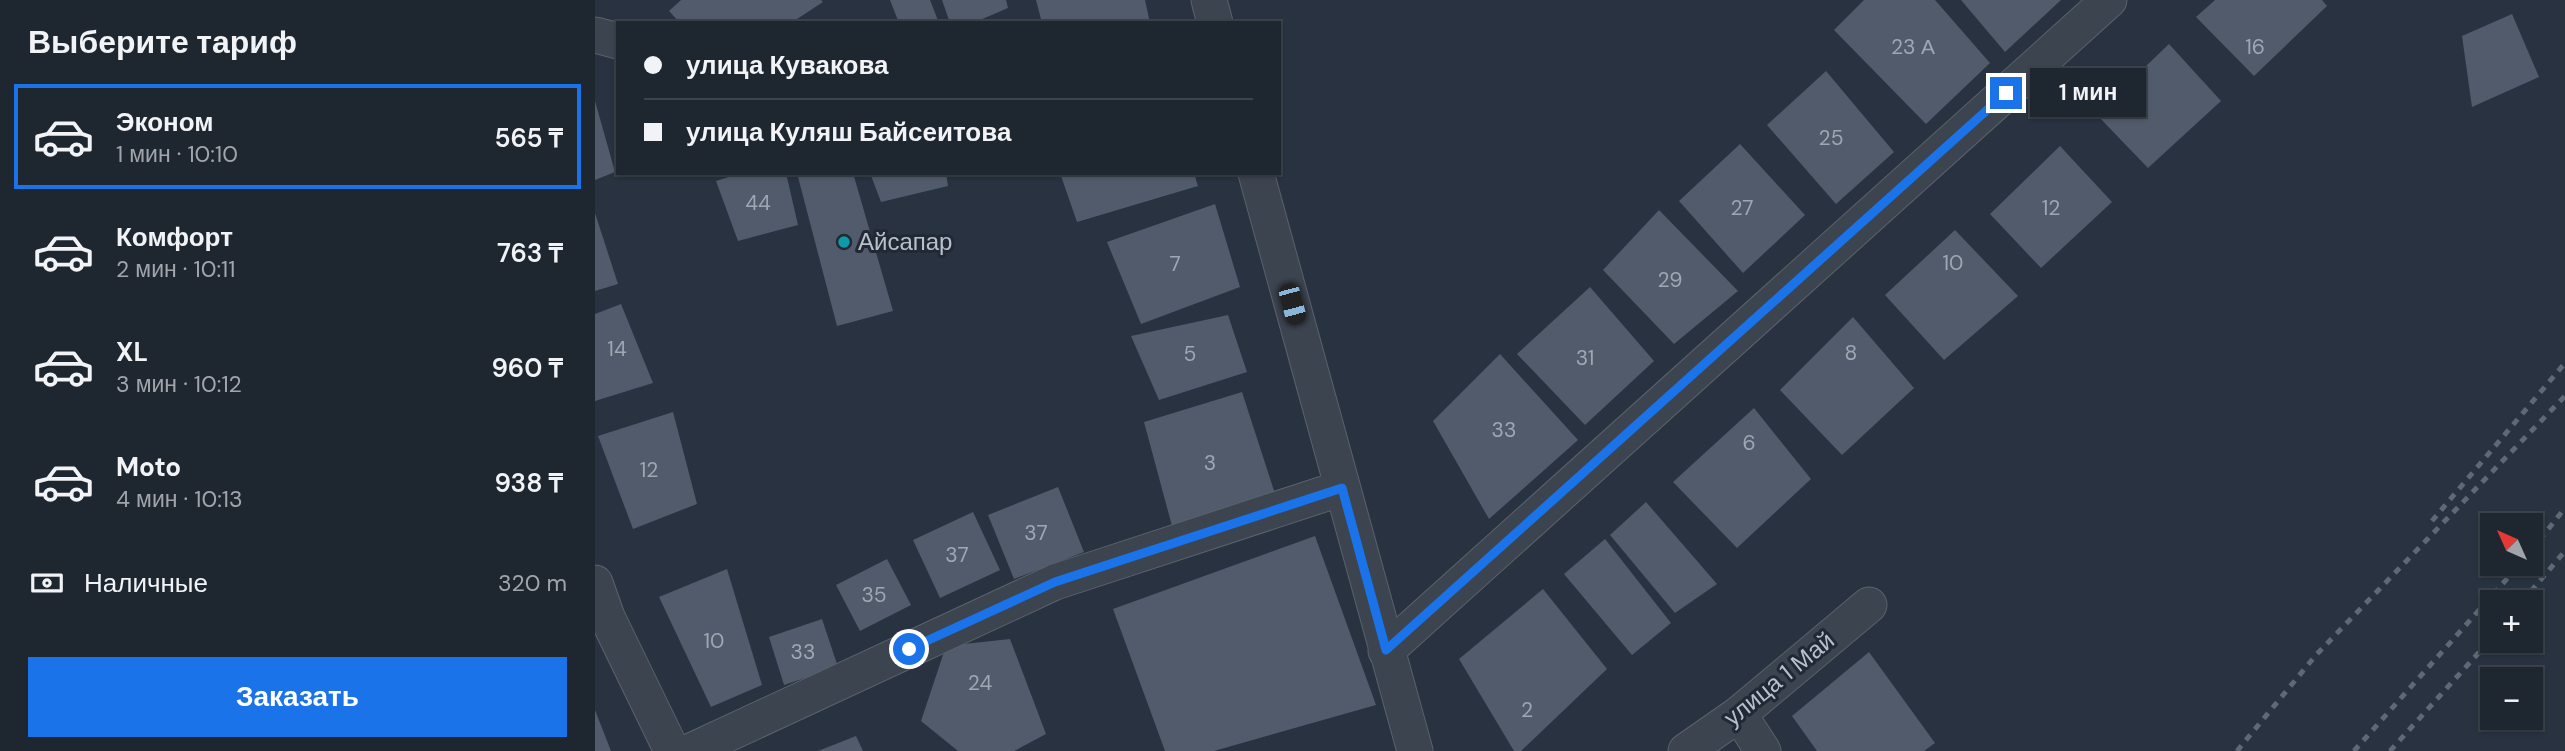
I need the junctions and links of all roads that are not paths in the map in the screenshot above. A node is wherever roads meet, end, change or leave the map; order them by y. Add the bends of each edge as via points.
1 (1209, 0) edge
2 (2109, 0) edge
3 (1214, 21) edge
4 (595, 35) edge
5 (616, 40) edge
6 (1257, 175) edge
7 (1342, 488) junction
8 (595, 583) edge
9 (1869, 605) dead end
10 (1386, 650) junction
11 (1739, 714) junction
12 (672, 751) edge
13 (691, 751) edge
14 (1415, 751) edge
15 (1686, 751) edge
16 (1763, 751) edge

1 - 3 street
2 - 10 street
4 - 5 street
6 - 7 street
7 - 10 street
7 - 13 street via 1055,582
8 - 12 street
9 - 11 street, улица 1 Май
10 - 14 street
11 - 15 street, улица 1 Май
11 - 16 street, улица 1 Май

